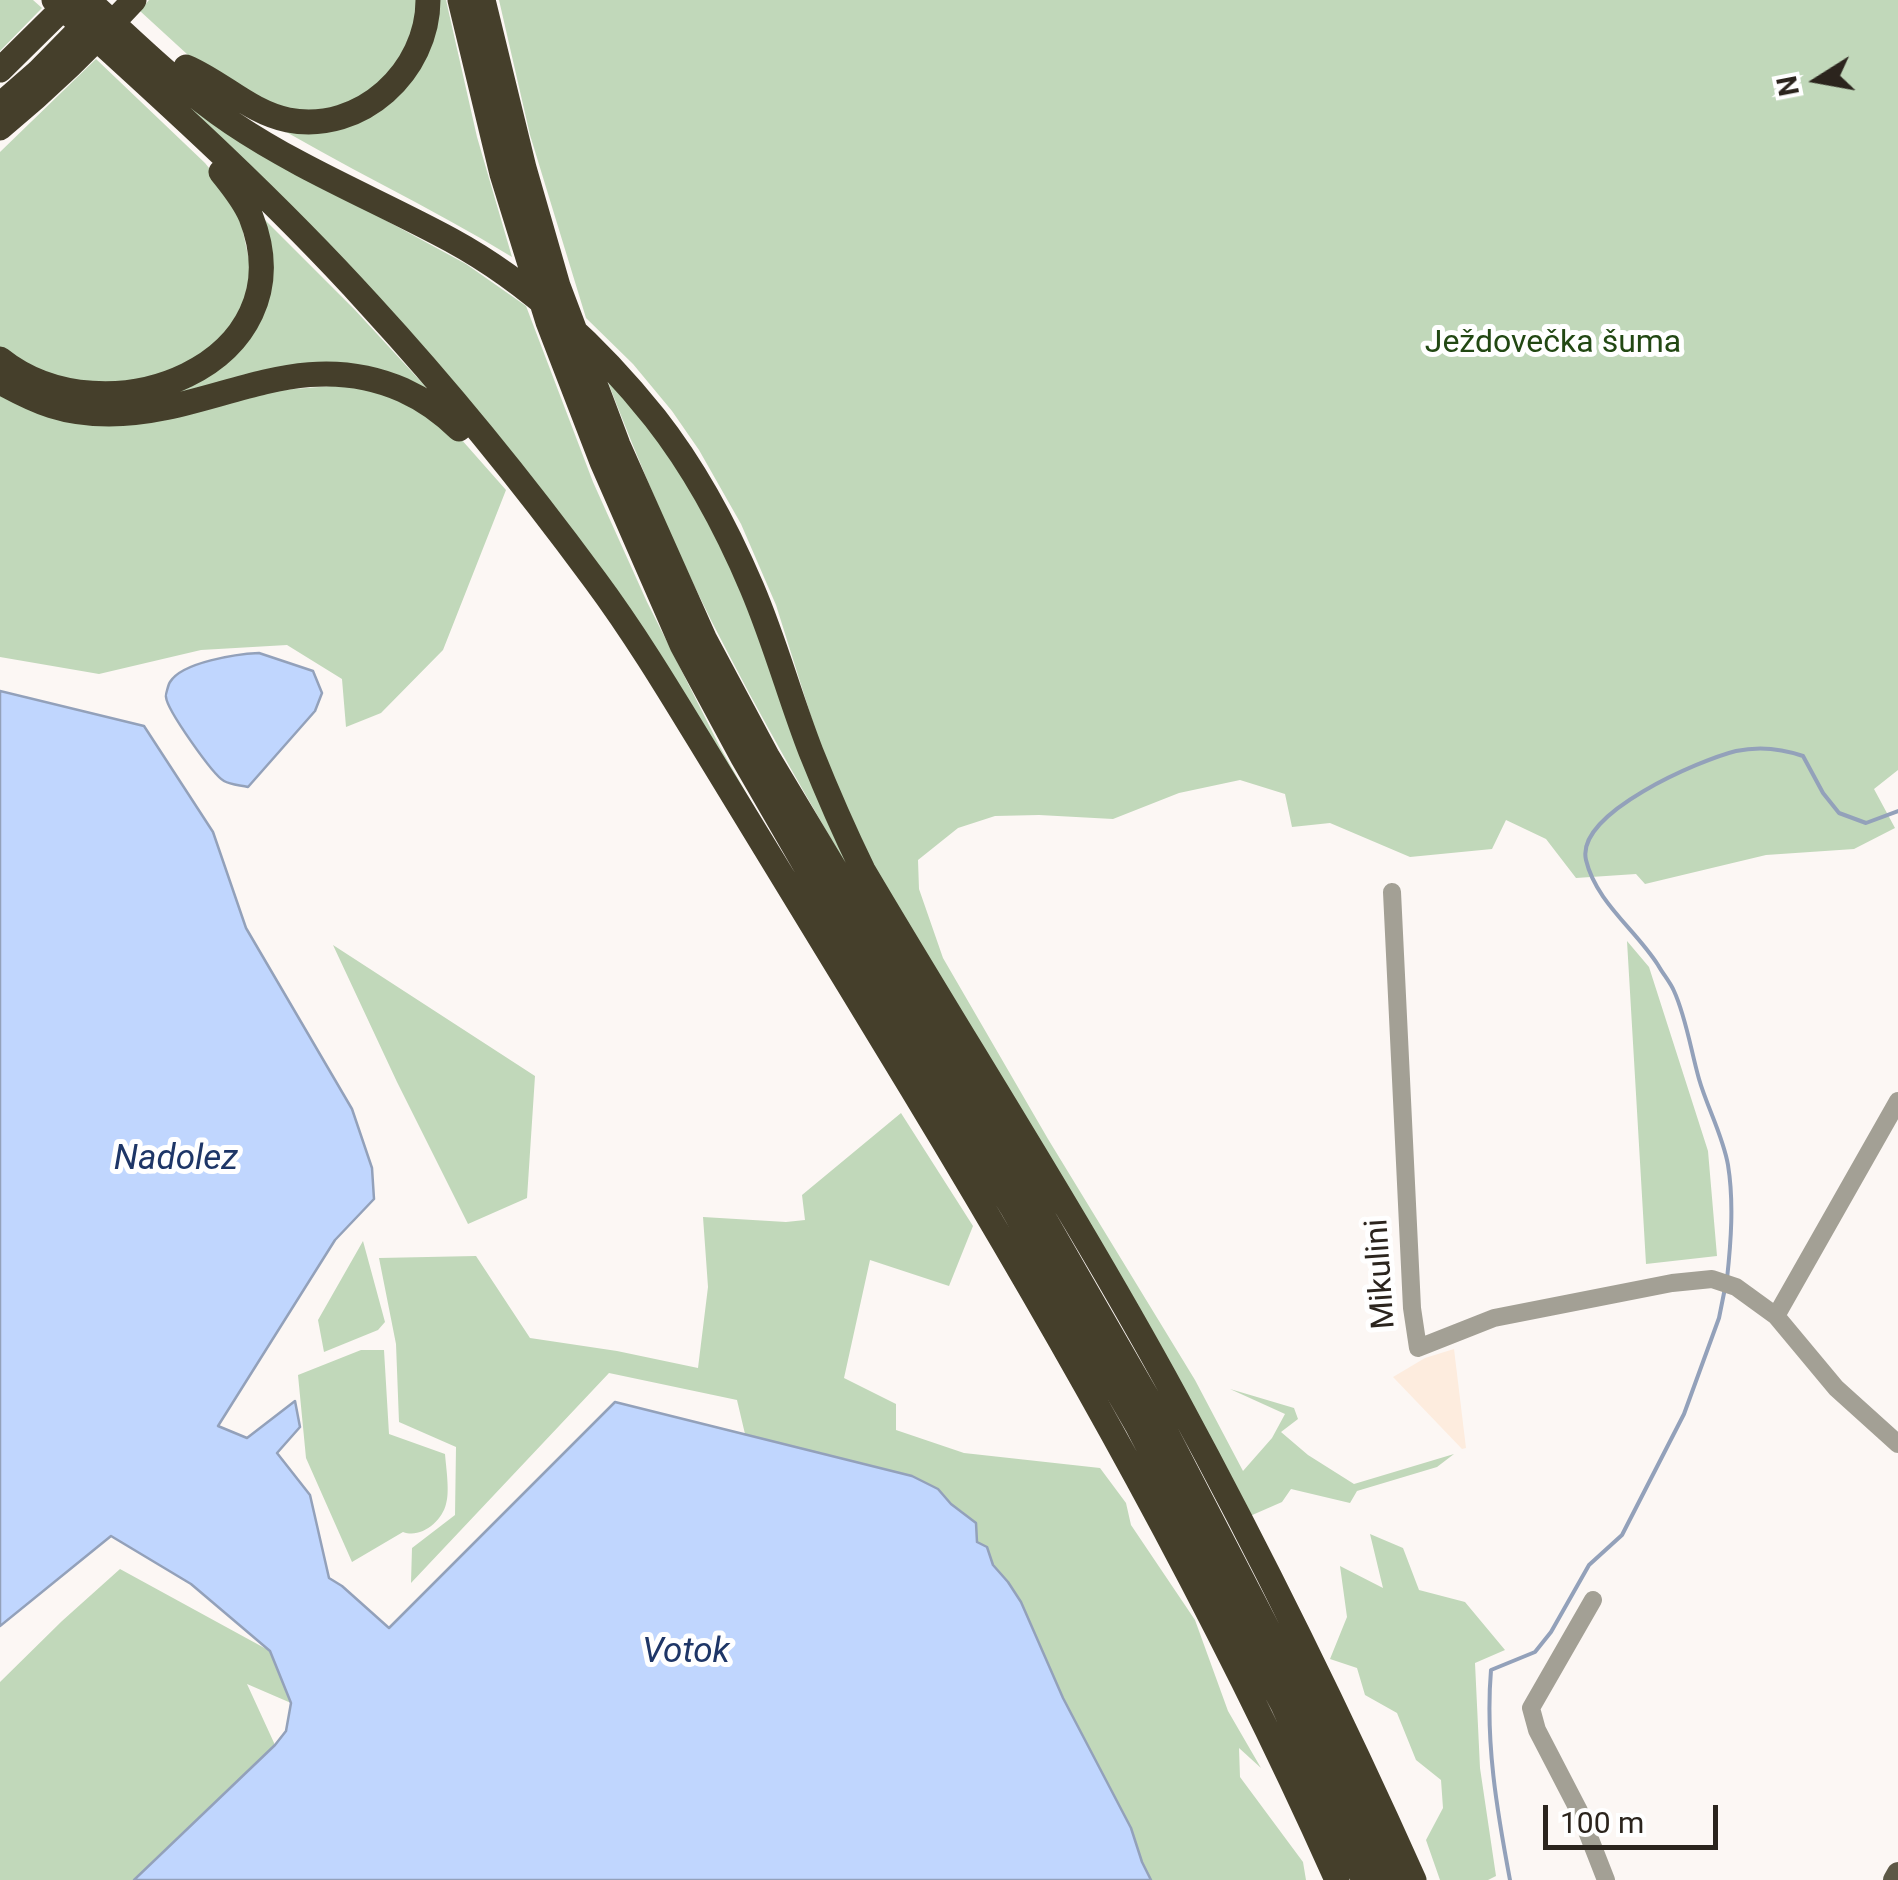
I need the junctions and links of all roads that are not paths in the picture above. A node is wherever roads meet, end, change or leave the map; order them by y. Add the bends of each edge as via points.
1 (54, 0) edge
2 (72, 0) edge
3 (88, 0) edge
4 (109, 0) edge
5 (134, 0) edge
6 (428, 0) edge
7 (460, 0) edge
8 (483, 0) edge
9 (186, 67) junction
10 (0, 70) edge
11 (41, 86) junction
12 (0, 105) edge
13 (0, 131) edge
14 (214, 148) junction
15 (361, 195) junction
16 (0, 358) edge
17 (0, 382) edge
18 (544, 512) junction
19 (1392, 892) dead end
20 (1898, 1101) edge
21 (1776, 1316) junction
22 (1898, 1444) edge
23 (1593, 1600) dead end
24 (1292, 1782) junction
25 (1898, 1873) edge
26 (1321, 1880) edge
27 (1336, 1880) edge
28 (1364, 1880) edge
29 (1388, 1880) edge
30 (1414, 1880) edge
31 (1606, 1880) edge
32 (1894, 1880) edge

1 - 14 highway
2 - 10 highway
3 - 15 highway via 234,124
4 - 9 highway
4 - 11 highway
5 - 11 highway
6 - 9 highway via 412,62 387,91 345,115 288,120 234,98
7 - 28 highway via 502,174 548,322 682,645 1137,1425 1283,1705
8 - 29 highway via 558,286 625,462 704,640 1155,1411 1308,1707
9 - 15 highway via 268,129 348,175
11 - 12 highway
11 - 13 highway
14 - 16 highway via 216,166 250,213 260,253 256,298 222,352 165,385 112,395 48,386
14 - 18 highway via 367,301
15 - 30 highway via 454,242 563,322 656,419 695,477 752,589 863,870 1176,1399 1328,1694
17 - 18 highway via 36,402 110,414 305,374 356,375 443,412 524,502
18 - 24 highway via 651,664 998,1231 1116,1436
19 - 21 street, Mikulini via 1418,1348 1494,1318 1712,1279 1736,1287
20 - 21 street
21 - 22 street via 1836,1388
23 - 31 street via 1530,1708
24 - 26 highway
24 - 27 highway
25 - 32 main road

